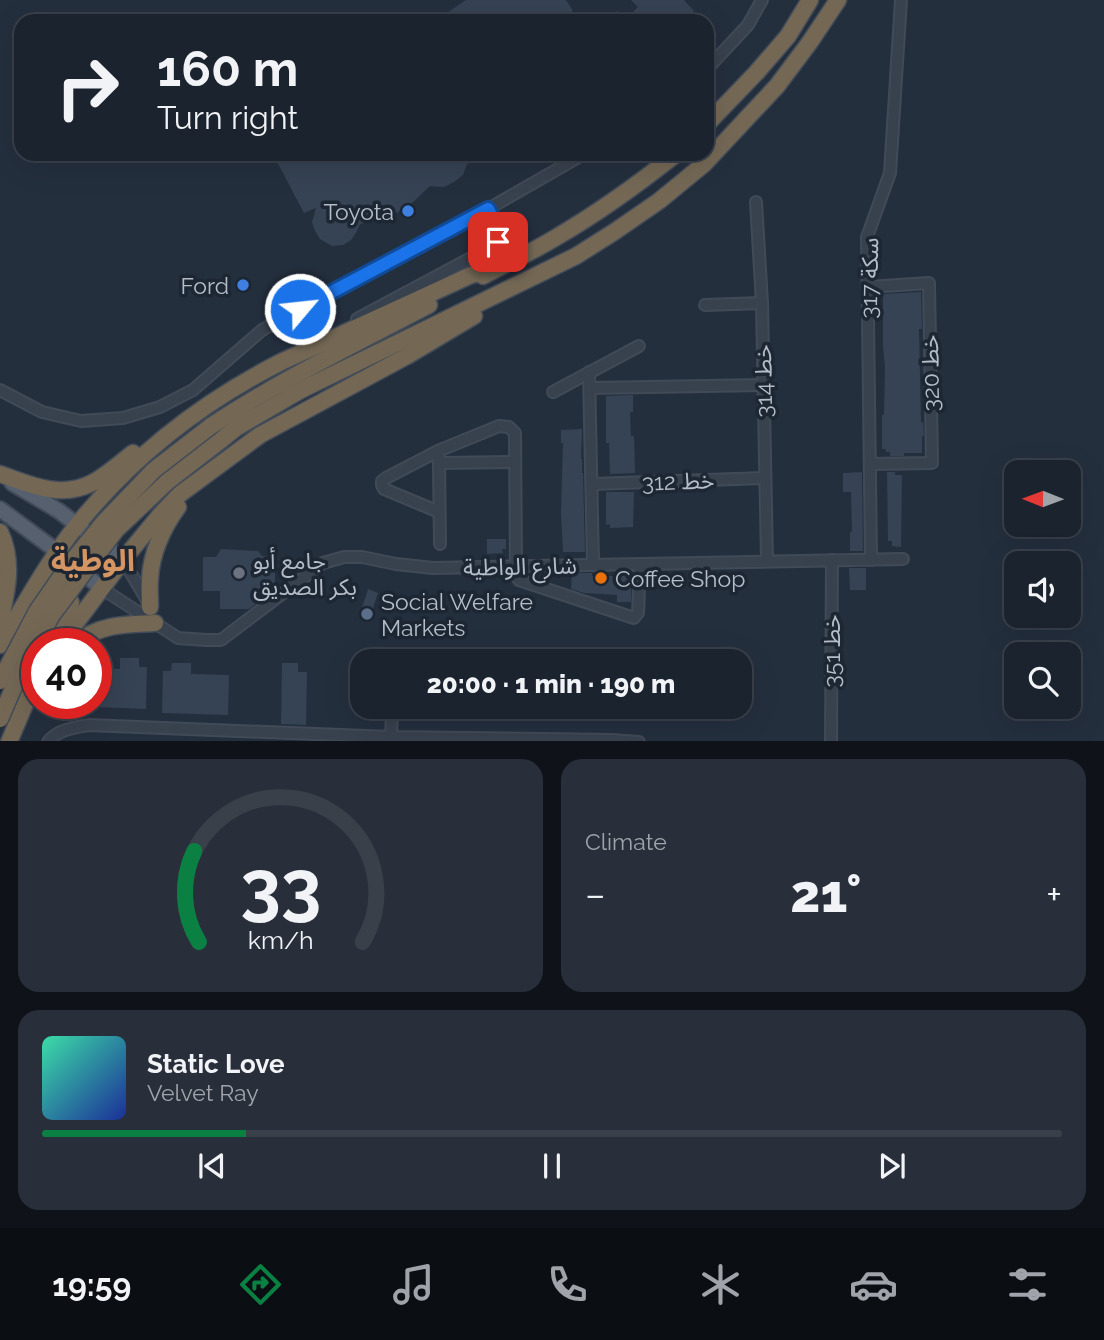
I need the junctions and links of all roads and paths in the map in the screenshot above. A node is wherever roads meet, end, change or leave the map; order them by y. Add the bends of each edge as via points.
1 (762, 0) edge
2 (810, 0) edge
3 (838, 0) edge
4 (901, 0) edge
5 (714, 61) edge
6 (714, 117) edge
7 (714, 153) edge
8 (572, 161) edge
9 (666, 161) edge
10 (707, 161) edge
11 (756, 202) dead end
12 (488, 209) junction
13 (492, 271) junction
14 (867, 286) junction
15 (499, 294) junction
16 (762, 303) junction
17 (705, 305) dead end
18 (639, 346) dead end
19 (281, 362) junction
20 (589, 372) junction
21 (764, 385) junction
22 (590, 388) junction
23 (0, 390) edge
24 (553, 392) dead end
25 (202, 409) junction
26 (155, 445) junction
27 (438, 457) junction
28 (515, 462) junction
29 (870, 464) junction
30 (0, 475) edge
31 (765, 478) junction
32 (200, 480) junction
33 (592, 484) junction
34 (180, 494) junction
35 (0, 509) edge
36 (439, 512) junction
37 (78, 524) junction
38 (0, 532) edge
39 (440, 544) dead end
40 (58, 552) junction
41 (903, 559) dead end
42 (123, 560) junction
43 (832, 560) junction
44 (871, 560) junction
45 (766, 561) junction
46 (639, 564) junction
47 (593, 565) junction
48 (516, 566) junction
49 (101, 588) junction
50 (150, 607) junction
51 (21, 611) junction
52 (0, 622) edge
53 (161, 627) junction
54 (59, 628) edge
55 (72, 628) edge
56 (105, 628) edge
57 (0, 645) edge
58 (0, 681) edge
59 (21, 717) edge
60 (0, 719) edge
61 (392, 719) edge
62 (391, 739) edge
63 (537, 740) edge
64 (10, 741) edge
65 (48, 741) edge
66 (639, 741) edge
67 (831, 741) edge

1 - 5 street via 748,25
2 - 6 highway via 788,36
3 - 7 highway via 777,86
4 - 14 street, سكة 317 via 890,173 867,237
8 - 12 street
9 - 13 highway via 556,238
10 - 15 highway via 614,232
11 - 16 street, خط 314
12 - 19 street via 499,231 495,245
12 - 23 street via 262,330 192,390 160,407 123,418 81,421 42,412
13 - 19 highway via 471,275
13 - 58 highway, bridge via 238,408 154,470 69,565 37,611
14 - 29 street, سكة 317
14 - 29 street, خط 320 via 929,283 932,449 932,463
15 - 32 highway via 477,315 260,435
15 - 60 highway, bridge via 301,390 236,428 167,482 116,530 52,615
16 - 17 street
16 - 21 street, خط 314
18 - 20 street
19 - 25 highway
20 - 22 street
20 - 24 street
21 - 22 street
21 - 31 street, خط 314
22 - 33 street
25 - 26 highway
25 - 30 highway via 163,430 81,488 40,489
26 - 34 highway via 152,461 112,499 111,516 123,527 134,527 168,497
26 - 37 highway
27 - 28 street
27 - 28 street via 499,425 514,433
27 - 36 street
27 - 36 street via 386,478 382,485
28 - 48 street
29 - 44 street, سكة 317
30 - 37 main road
31 - 33 street, خط 312
31 - 45 street, خط 314
32 - 34 highway
32 - 50 highway via 170,517 158,546 150,578
33 - 47 street
34 - 42 highway
35 - 40 main road
36 - 39 street
37 - 40 highway
37 - 42 main road
38 - 52 highway via 8,569
40 - 49 main road
40 - 51 highway
41 - 44 street, شارع الواطية
42 - 49 highway
42 - 50 street
43 - 44 street, شارع الواطية
43 - 45 street, شارع الواطية
43 - 67 street, خط 351
45 - 46 street, شارع الواطية
46 - 47 street, شارع الواطية
46 - 48 street via 638,613 632,619 521,580
47 - 48 street, شارع الواطية
48 - 53 street, شارع الواطية via 433,568 344,556 323,563 221,640 178,638
49 - 53 street, شارع الواطية
49 - 55 highway
50 - 53 street
51 - 54 highway via 44,587 57,585 71,603
51 - 57 highway
53 - 56 highway via 131,624
59 - 64 highway
61 - 62 street
62 - 63 street
62 - 65 street via 89,726 61,731
63 - 66 street

